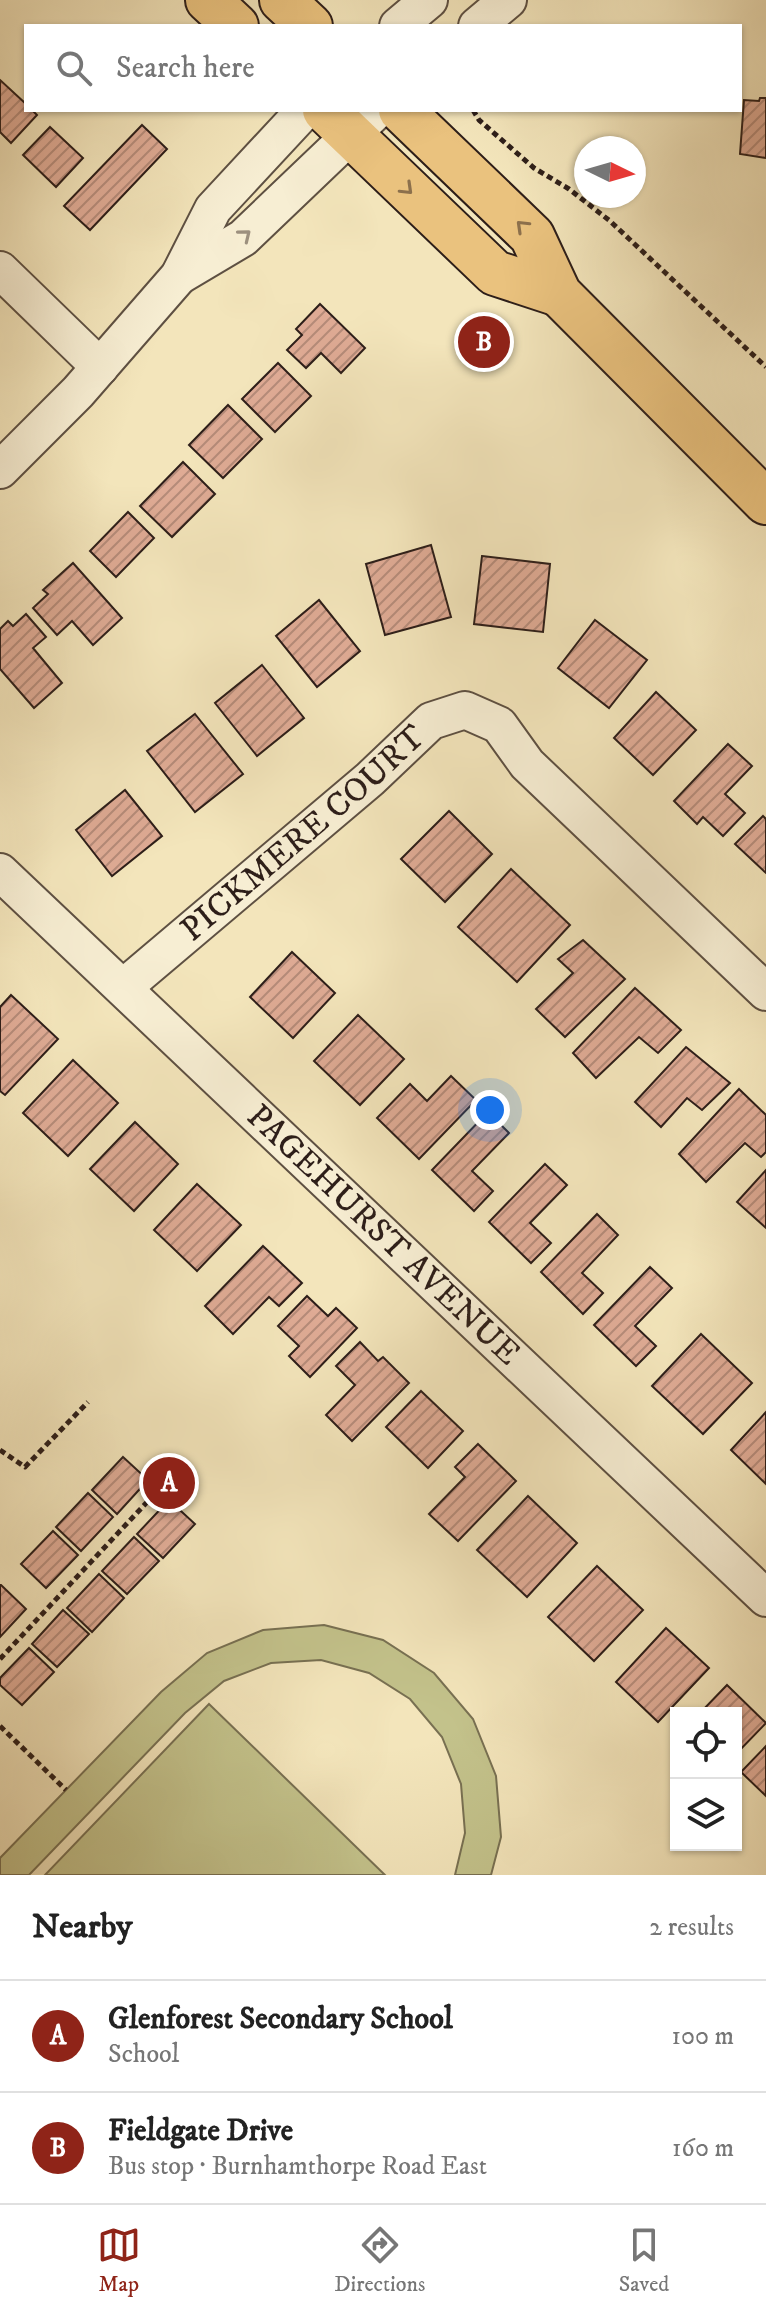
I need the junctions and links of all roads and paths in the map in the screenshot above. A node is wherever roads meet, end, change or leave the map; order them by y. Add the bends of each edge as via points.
1 (208, 0) edge
2 (282, 0) edge
3 (429, 0) edge
4 (508, 0) edge
5 (234, 24) edge
6 (308, 24) edge
7 (400, 24) edge
8 (479, 24) edge
9 (303, 112) edge
10 (403, 112) edge
11 (474, 112) edge
12 (351, 118) edge
13 (0, 270) edge
14 (179, 276) junction
15 (559, 294) junction
16 (100, 367) junction
17 (766, 367) edge
18 (0, 470) edge
19 (766, 502) edge
20 (0, 872) edge
21 (124, 987) junction
22 (766, 992) edge
23 (88, 1402) dead end
24 (0, 1450) edge
25 (164, 1484) dead end
26 (766, 1598) edge
27 (0, 1659) edge
28 (0, 1726) edge
29 (66, 1790) dead end

1 - 5 main road
2 - 6 main road
3 - 7 street
4 - 8 street
9 - 14 street via 213,209
15 -> 10 main road via 532,236
11 - 17 path via 534,168 610,221
14 -> 12 street via 243,238
12 -> 15 main road via 495,273
13 - 16 street
14 - 16 street
15 - 19 main road
16 - 18 street
20 - 21 street, PAGEHURST AVENUE
21 - 22 street, PICKMERE COURT via 431,721 465,710 499,725 527,764
21 - 26 street, PAGEHURST AVENUE
23 - 24 path via 25,1467
25 - 27 path
28 - 29 path

